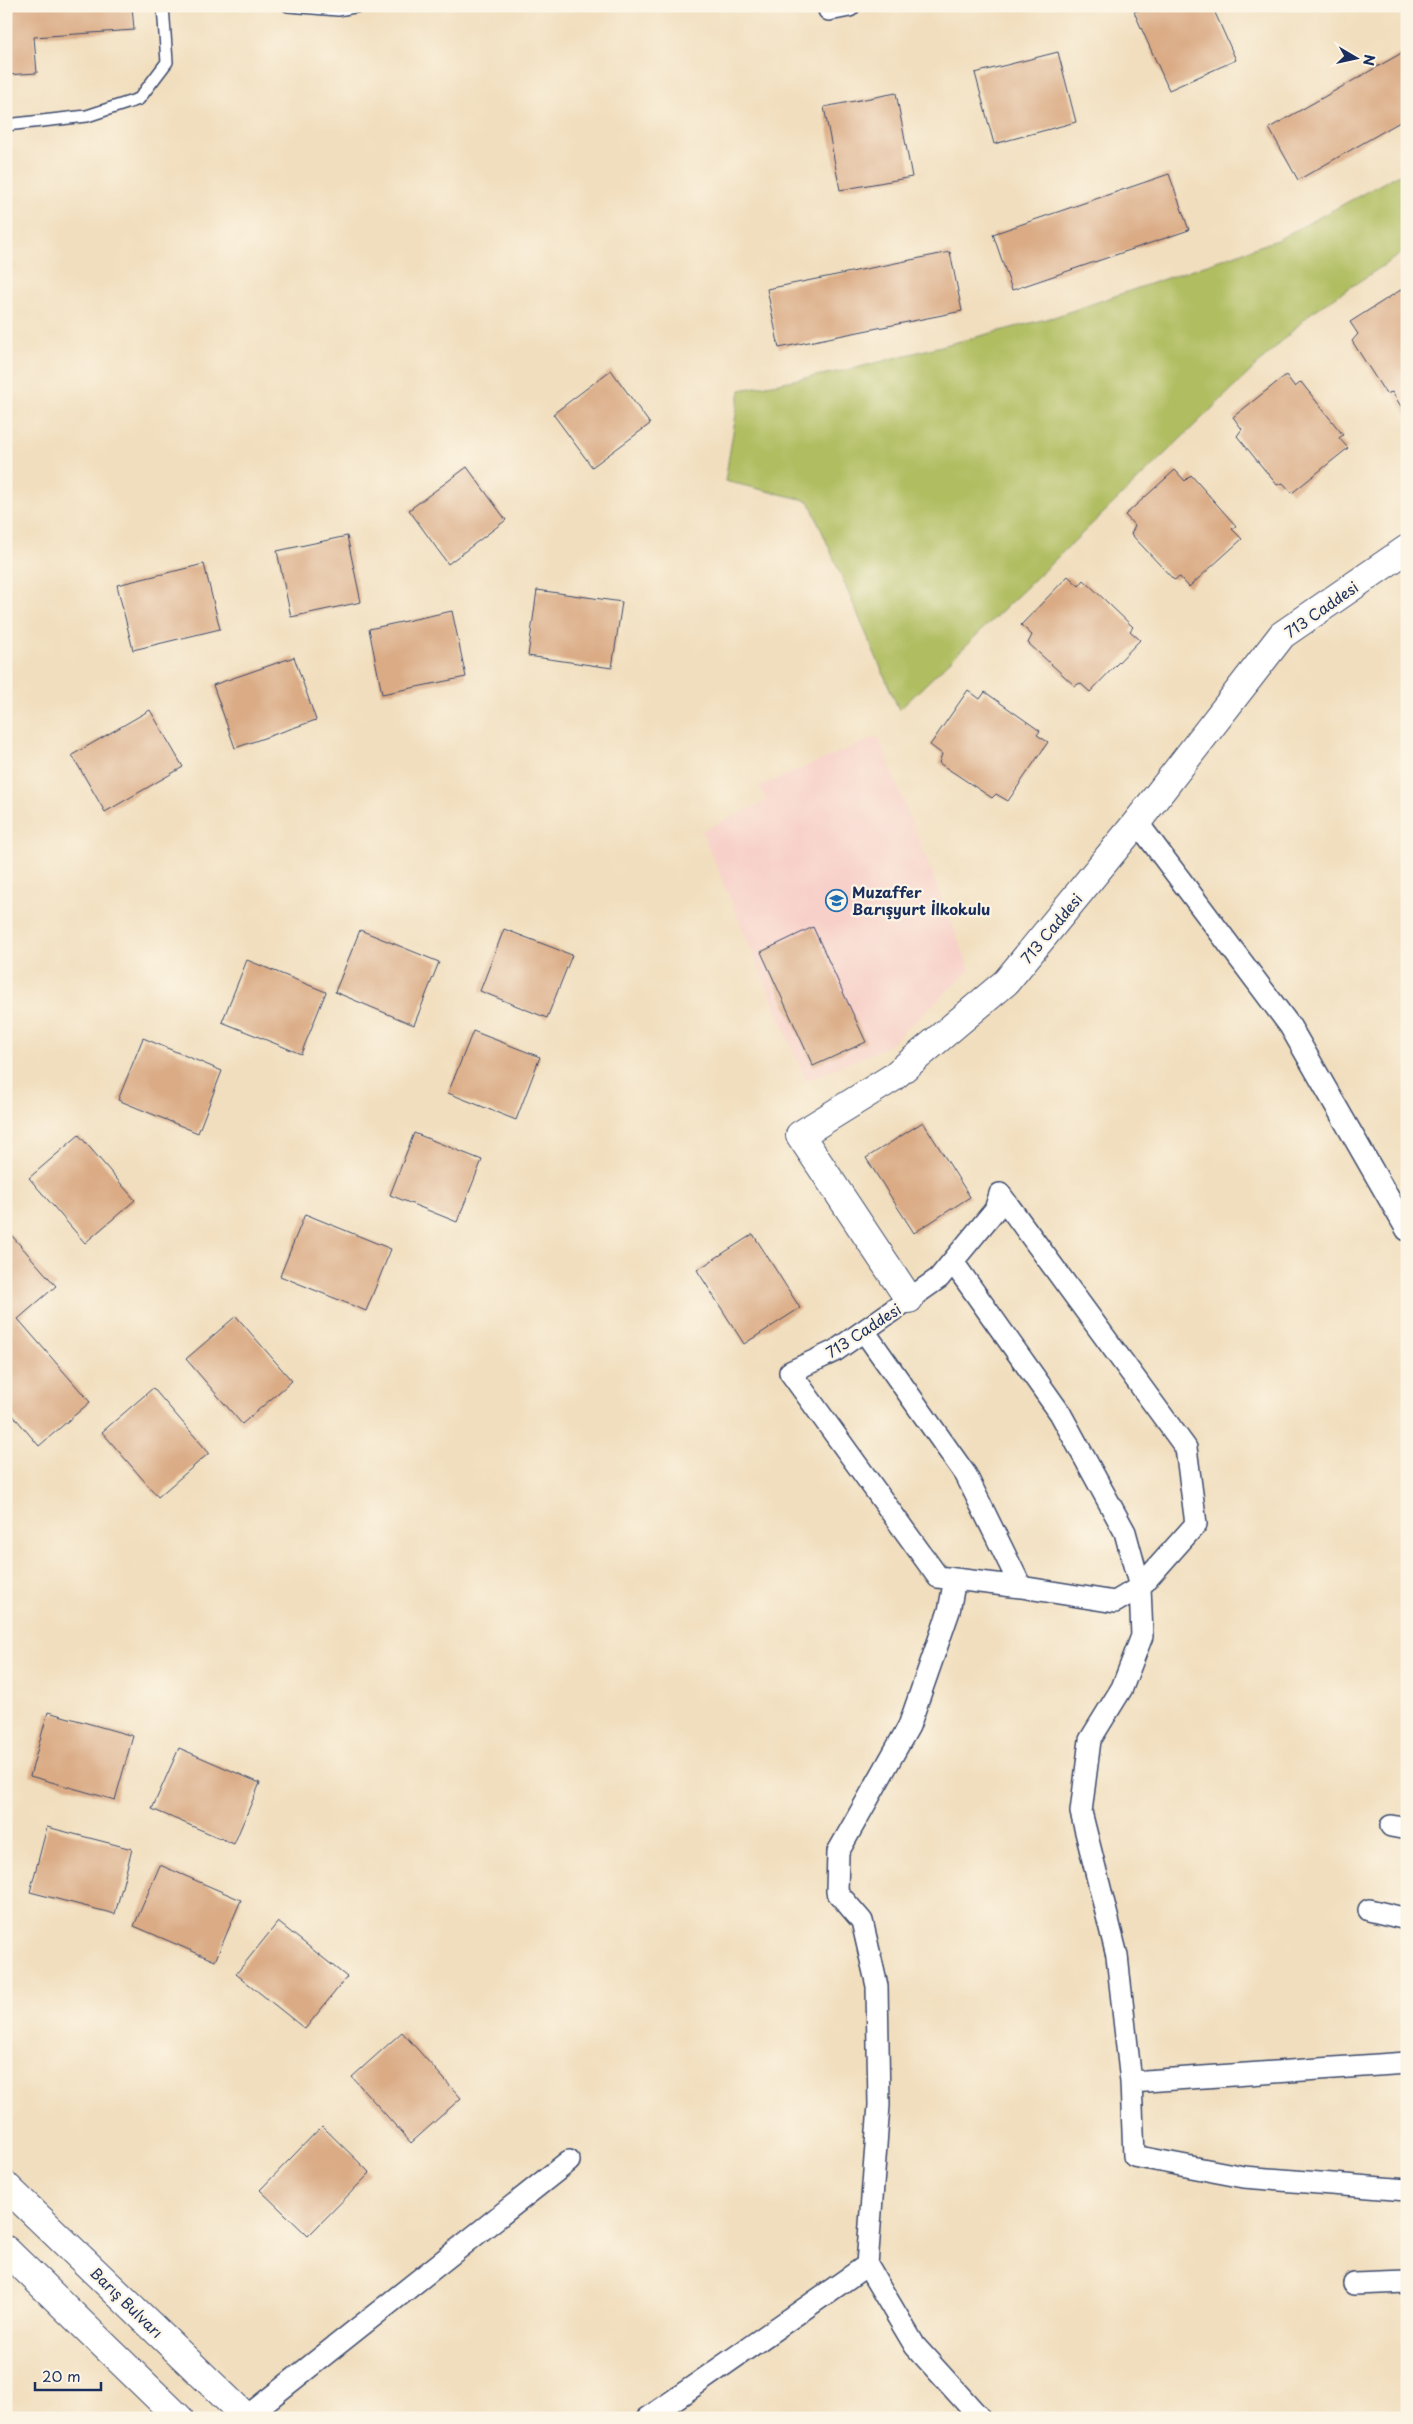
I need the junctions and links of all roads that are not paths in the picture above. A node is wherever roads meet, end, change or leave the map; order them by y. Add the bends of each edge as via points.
1 (163, 6) edge
2 (288, 6) edge
3 (359, 6) edge
4 (6, 125) edge
5 (1407, 549) edge
6 (1138, 822) junction
7 (1407, 1230) edge
8 (953, 1262) junction
9 (909, 1299) junction
10 (864, 1331) junction
11 (955, 1579) junction
12 (1021, 1587) junction
13 (1140, 1587) junction
14 (1369, 1910) dead end
15 (1407, 1919) edge
16 (1407, 2063) edge
17 (1131, 2082) junction
18 (569, 2161) dead end
19 (6, 2186) edge
20 (1407, 2190) edge
21 (6, 2250) edge
22 (867, 2265) junction
23 (1407, 2282) edge
24 (1354, 2284) dead end
25 (247, 2417) edge
26 (179, 2418) edge
27 (648, 2418) edge
28 (980, 2418) edge

1 - 4 lane via 167,62 139,99 87,116
2 - 3 lane via 338,10
5 - 6 street, 713 Caddesi via 1282,635
6 - 7 street via 1290,1026
6 - 9 street, 713 Caddesi via 1006,982 892,1078 800,1135
8 - 9 street, 713 Caddesi via 940,1278
8 - 13 street via 1060,1413 1125,1532
8 - 13 street, 713 Caddesi via 995,1210 1000,1194 1186,1448 1196,1524
9 - 10 street, 713 Caddesi
10 - 11 street, 713 Caddesi via 835,1351 790,1372 938,1577
10 - 12 street via 966,1475
11 - 12 street
11 - 22 street via 949,1611 909,1726 838,1852 838,1892 862,1921 877,1986 879,2105
12 - 13 street via 1115,1602
13 - 17 street via 1142,1636 1122,1688 1090,1740 1082,1812 1117,1956
14 - 15 street
16 - 17 street
17 - 20 street via 1134,2156 1244,2177
18 - 25 street
19 - 25 street, Barış Bulvarı
21 - 26 street
22 - 27 street
22 - 28 street via 915,2346
23 - 24 street

